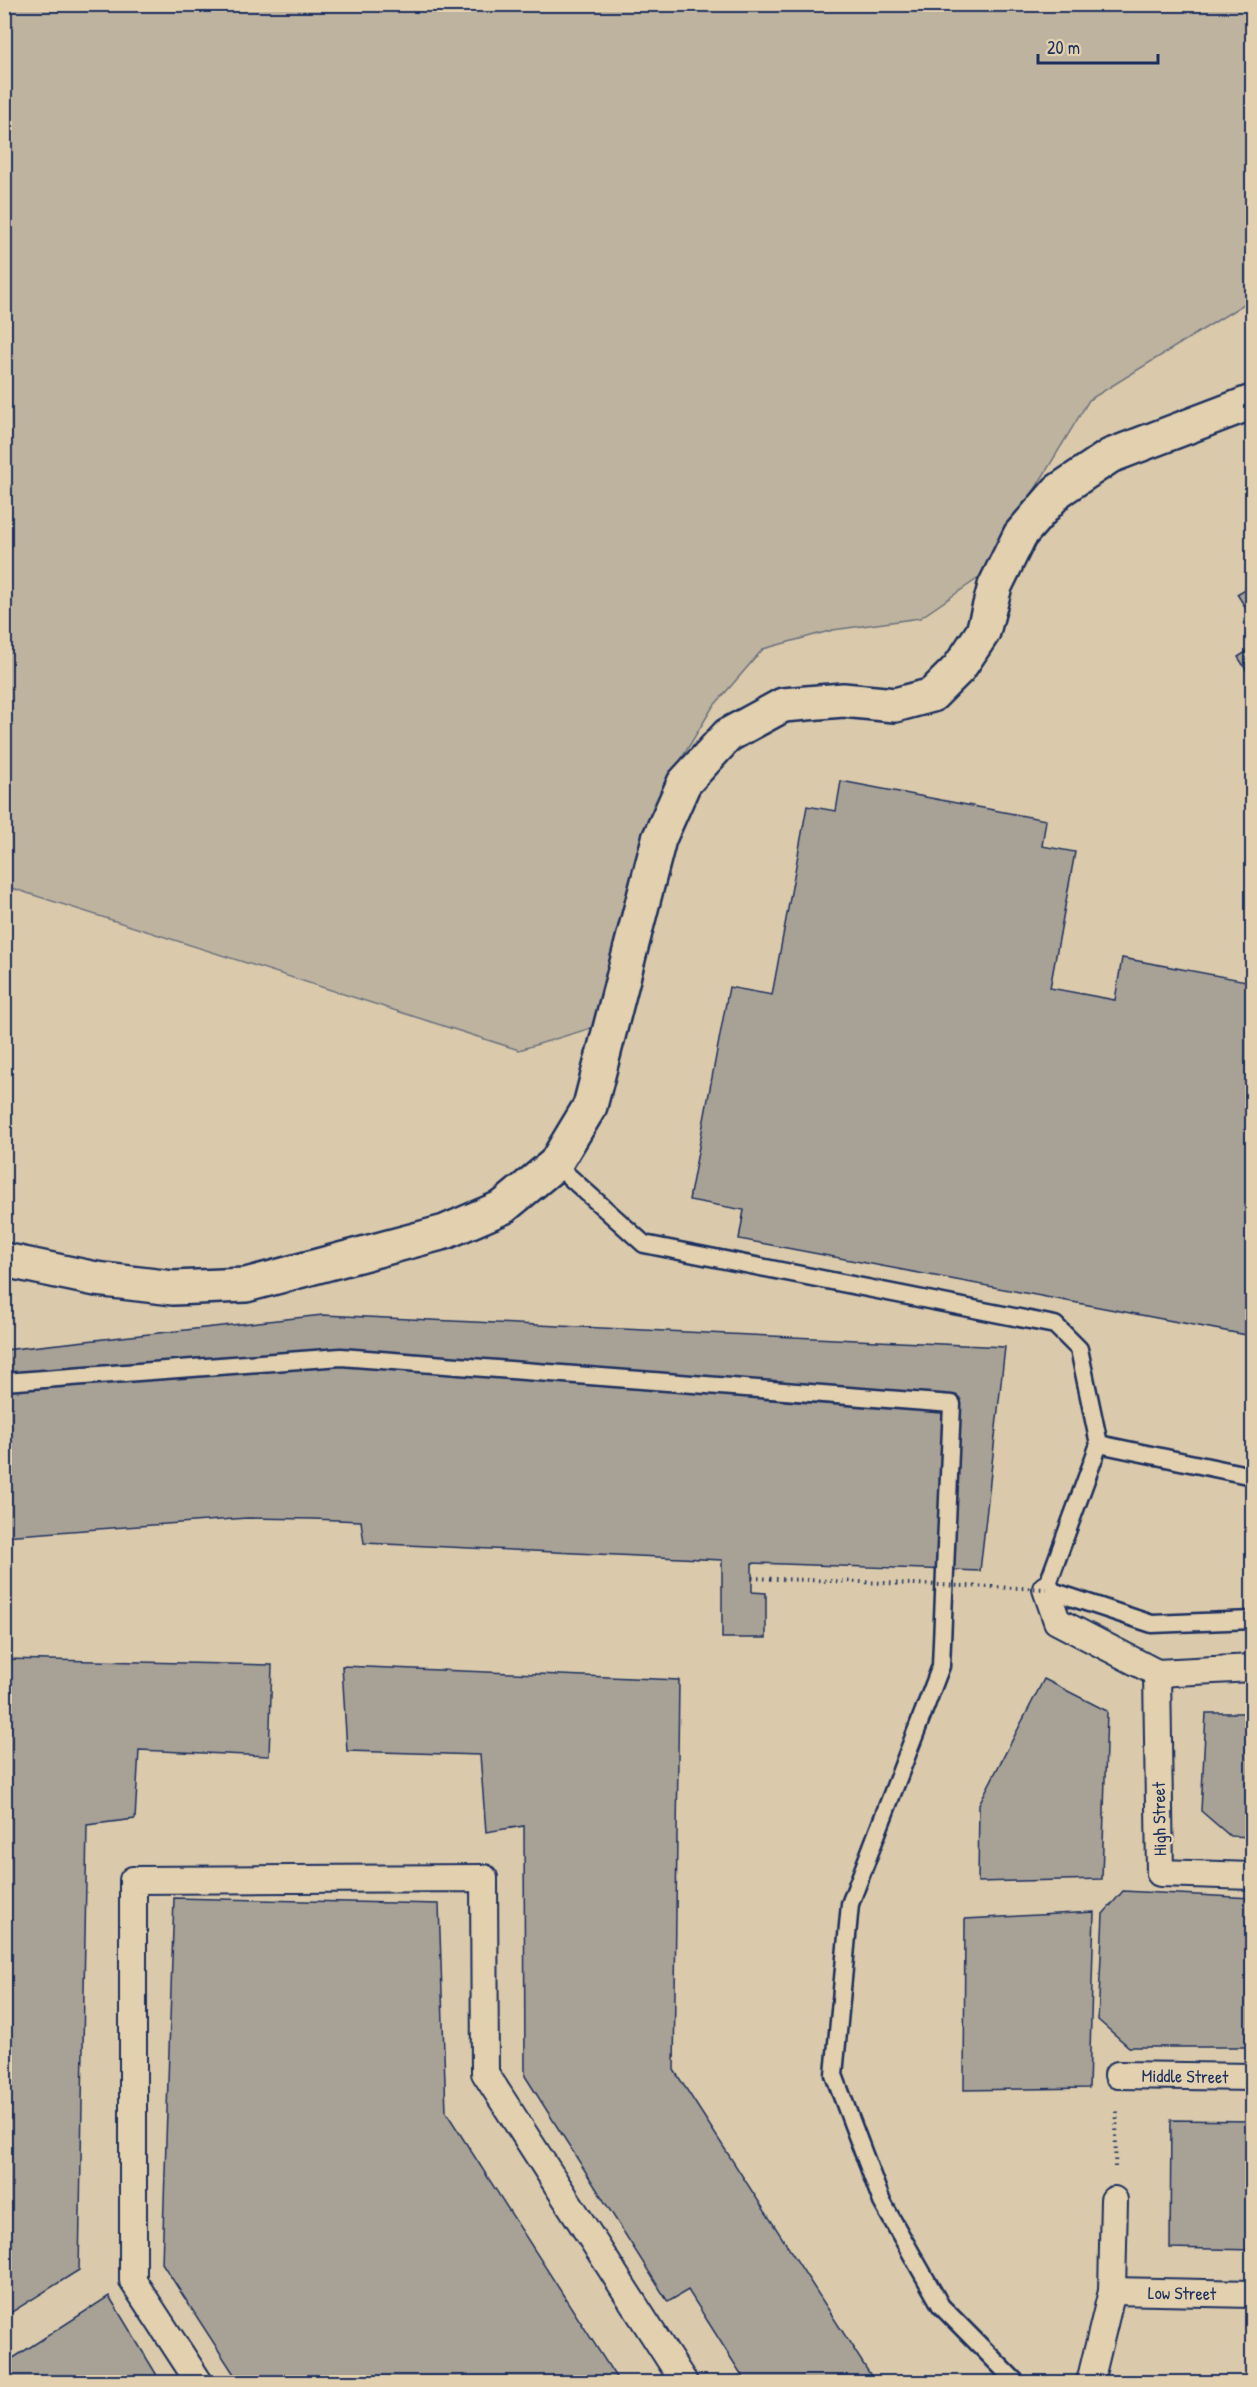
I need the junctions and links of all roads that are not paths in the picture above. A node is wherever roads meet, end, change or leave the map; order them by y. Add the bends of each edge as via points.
1 (1252, 402) edge
2 (555, 1164) junction
3 (4, 1260) edge
4 (4, 1382) edge
5 (1099, 1444) junction
6 (1252, 1476) edge
7 (1046, 1589) junction
8 (1252, 1620) edge
9 (1252, 1668) edge
10 (1158, 1673) junction
11 (1252, 1876) edge
12 (1118, 2075) road end
13 (1252, 2077) edge
14 (1114, 2200) road end
15 (1112, 2291) junction
16 (1252, 2294) edge
17 (199, 2382) edge
18 (684, 2382) edge
19 (1016, 2382) edge
20 (1090, 2382) edge

1 - 2 street via 1110,456 1058,491 1020,535 995,586 983,632 959,668 932,695 895,705 843,700 783,705 728,735 684,783 659,839 590,1106
2 - 3 street via 504,1207 445,1232 246,1285 173,1288 96,1279
2 - 5 lane via 644,1244 1054,1325 1079,1349
4 - 19 lane via 341,1357 952,1404 941,1666 850,1904 834,2076 882,2202 941,2306
5 - 6 lane
5 - 7 lane
7 - 8 lane via 1152,1624
7 - 10 street via 1057,1621
9 - 10 street
10 - 11 street, High Street via 1160,1873
12 - 13 street, Middle Street
14 - 15 street
15 - 16 street, Low Street
15 - 20 street
17 - 18 street via 133,2281 133,1880 484,1878 485,2073

